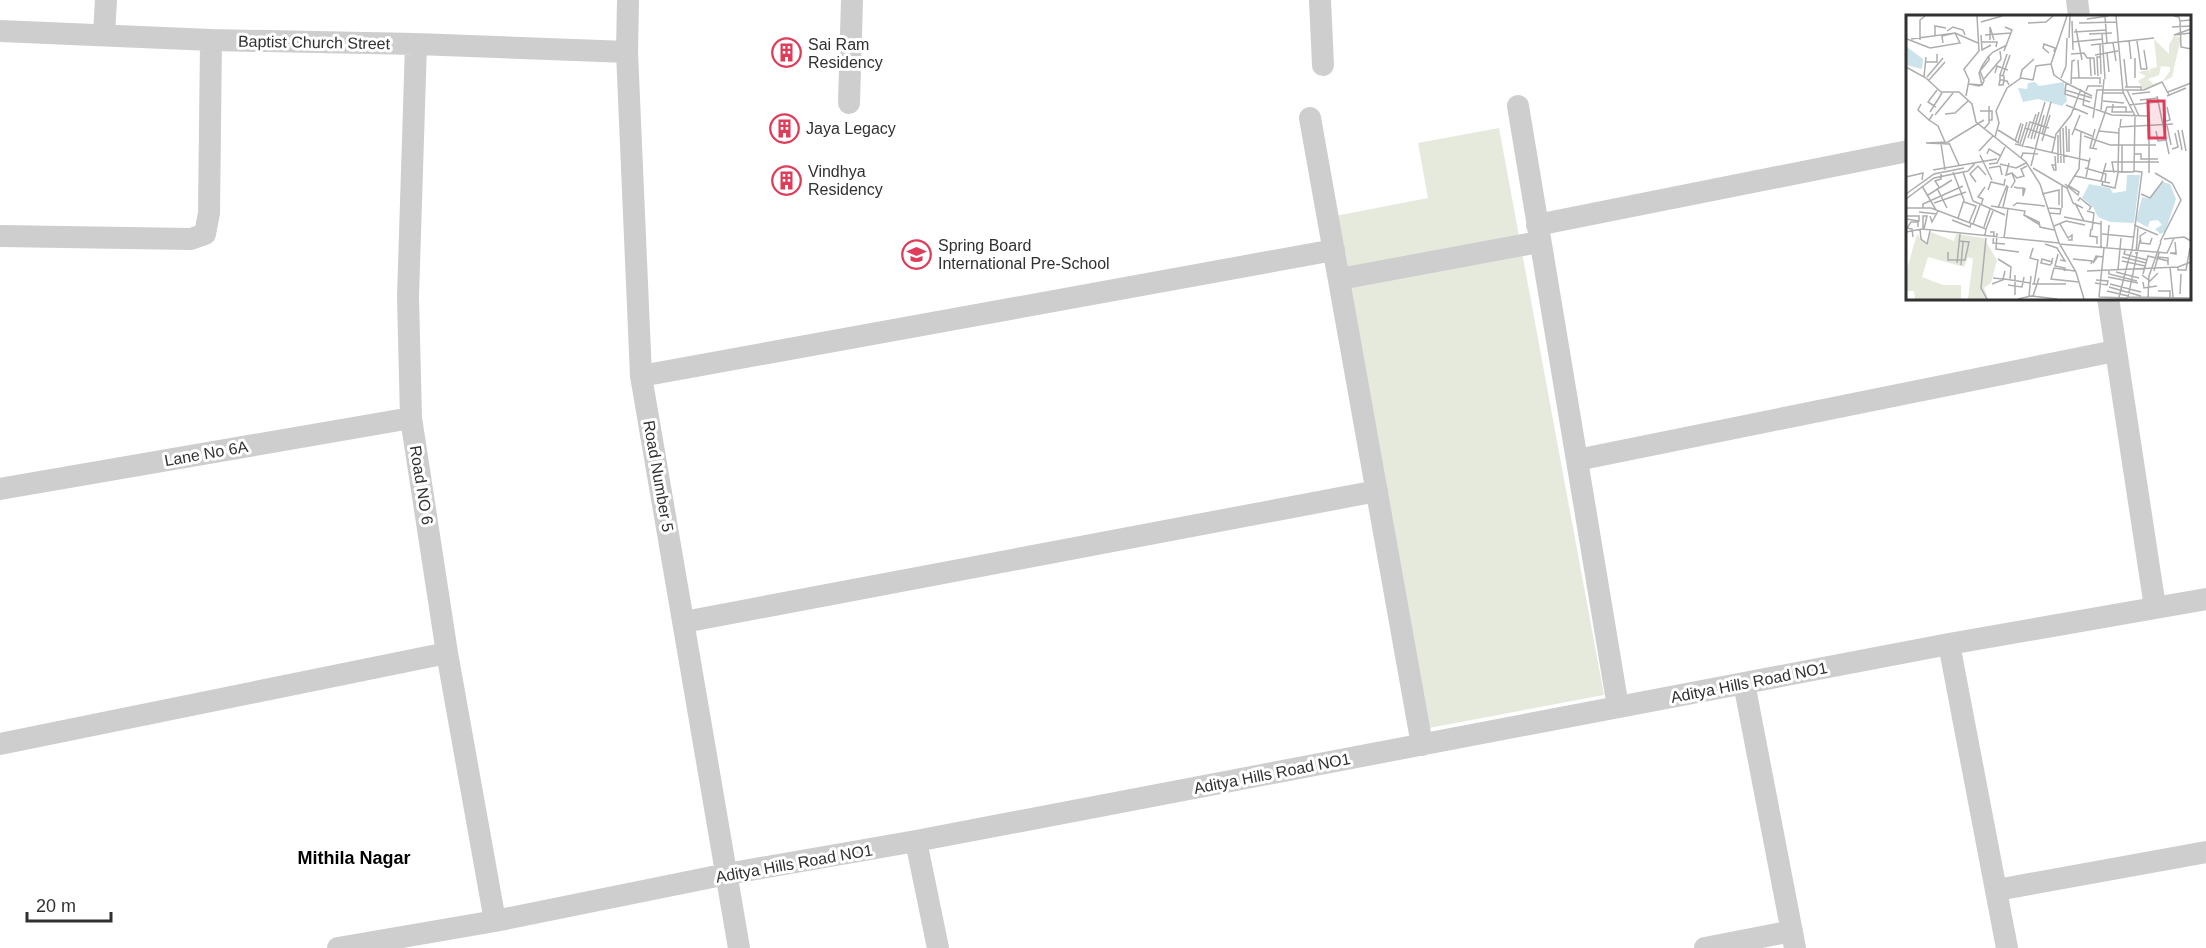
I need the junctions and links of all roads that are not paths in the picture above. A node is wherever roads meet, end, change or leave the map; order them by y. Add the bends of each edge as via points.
1 (105, 0) edge
2 (628, 0) edge
3 (852, 0) edge
4 (1320, 0) edge
5 (2077, 0) edge
6 (2079, 15) edge
7 (0, 30) edge
8 (104, 34) junction
9 (211, 39) junction
10 (416, 44) junction
11 (627, 52) junction
12 (1323, 65) dead end
13 (849, 103) dead end
14 (1518, 106) dead end
15 (1310, 118) dead end
16 (1906, 151) edge
17 (1538, 233) junction
18 (0, 236) edge
19 (1334, 250) junction
20 (1340, 279) junction
21 (2108, 300) edge
22 (2115, 351) junction
23 (641, 376) junction
24 (411, 418) junction
25 (1577, 460) junction
26 (0, 489) edge
27 (1377, 491) junction
28 (2206, 599) edge
29 (2155, 607) junction
30 (684, 622) junction
31 (1950, 644) junction
32 (447, 653) junction
33 (1744, 683) junction
34 (1618, 707) junction
35 (0, 744) edge
36 (1422, 745) junction
37 (916, 841) junction
38 (2206, 852) edge
39 (727, 874) junction
40 (1997, 890) junction
41 (495, 921) junction
42 (1793, 940) edge
43 (338, 948) edge
44 (739, 948) edge
45 (938, 948) edge
46 (1705, 948) edge
47 (2007, 948) edge

1 - 8 street
2 - 11 street, Road Number 5
3 - 13 street
4 - 12 street
5 - 6 street
7 - 8 street, Baptist Church Street
8 - 9 street, Baptist Church Street
9 - 10 street, Baptist Church Street
9 - 18 street via 209,213 205,234 191,239
10 - 11 street, Baptist Church Street
10 - 24 street, Road NO 6 via 408,297
11 - 23 street, Road Number 5
14 - 17 street
15 - 19 street
16 - 17 street
17 - 20 street
17 - 25 street
19 - 20 street
19 - 23 street
20 - 27 street
21 - 22 street
22 - 25 street
22 - 29 street
23 - 30 street, Road Number 5
24 - 26 street, Lane No 6A
24 - 32 street, Road NO 6
25 - 34 street
27 - 30 street
27 - 36 street
28 - 29 street, Aditya Hills Road NO1
29 - 31 street, Aditya Hills Road NO1
30 - 39 street, Road Number 5
31 - 33 street, Aditya Hills Road NO1
31 - 40 street
32 - 35 street
32 - 41 street, Road NO 6
33 - 34 street, Aditya Hills Road NO1
33 - 42 street
34 - 36 street, Aditya Hills Road NO1
36 - 37 street, Aditya Hills Road NO1
37 - 39 street, Aditya Hills Road NO1
37 - 45 street
38 - 40 street
39 - 41 street, Aditya Hills Road NO1
39 - 44 street, Road Number 5
40 - 47 street
41 - 43 street, Aditya Hills Road NO1
42 - 46 street

